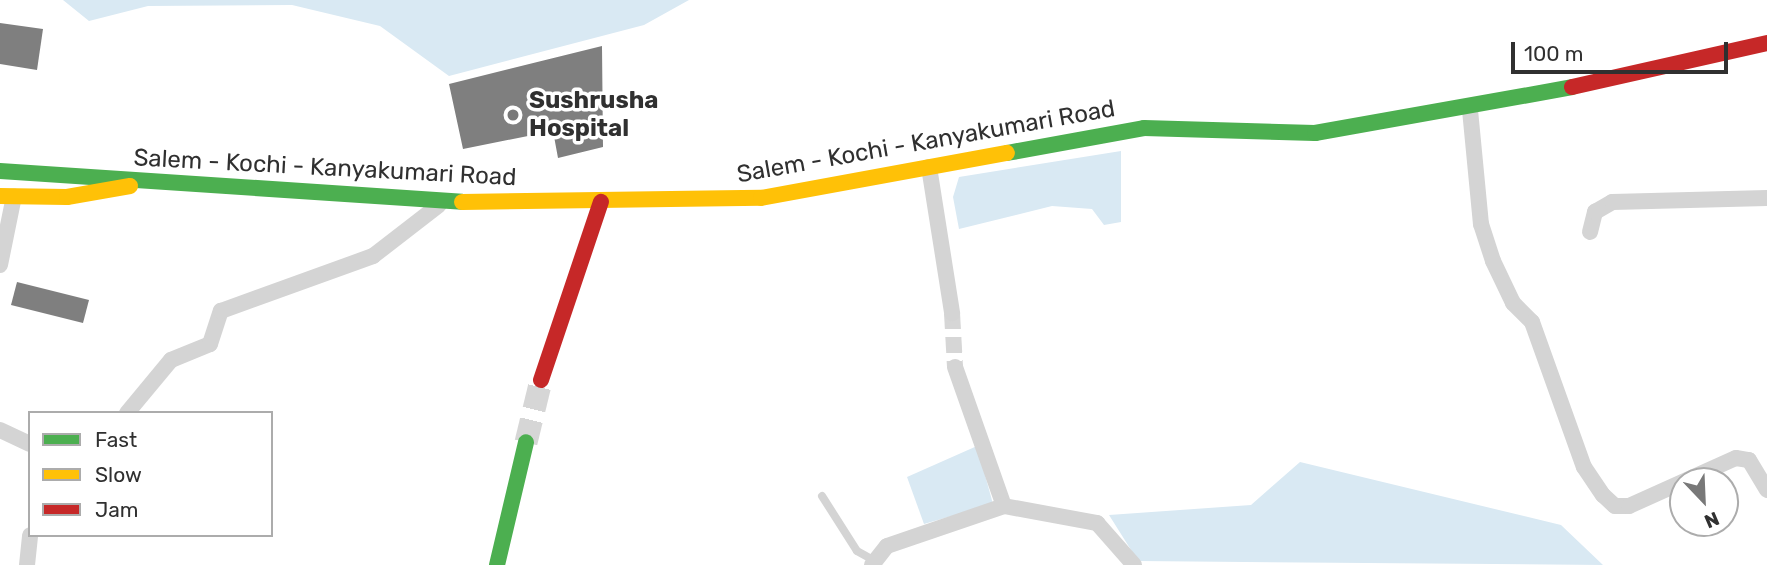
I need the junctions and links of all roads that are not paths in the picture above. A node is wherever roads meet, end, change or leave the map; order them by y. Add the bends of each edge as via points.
1 (1767, 43) edge
2 (1470, 110) junction
3 (929, 167) junction
4 (0, 171) edge
5 (156, 182) junction
6 (7, 196) edge
7 (1767, 198) edge
8 (443, 202) junction
9 (601, 202) junction
10 (1590, 232) dead end
11 (0, 265) edge
12 (952, 313) tunnel mouth
13 (955, 367) tunnel mouth
14 (541, 380) tunnel mouth
15 (129, 411) edge
16 (0, 430) edge
17 (526, 442) tunnel mouth
18 (28, 443) edge
19 (1767, 490) edge
20 (822, 496) dead end
21 (1004, 506) junction
22 (30, 537) edge
23 (872, 562) edge
24 (27, 565) edge
25 (497, 565) edge
26 (1134, 565) edge

1 - 2 main road, Salem - Kochi - Kanyakumari Road
2 - 3 main road, Salem - Kochi - Kanyakumari Road via 1315,133 1144,128
2 - 19 street via 1489,248 1509,296 1532,322 1584,467 1603,495 1626,507 1736,458 1749,460
3 - 9 main road, Salem - Kochi - Kanyakumari Road via 761,198
3 - 12 street
4 - 5 main road, Salem - Kochi - Kanyakumari Road
5 - 6 main road via 67,197
5 - 8 main road, Salem - Kochi - Kanyakumari Road
6 - 11 street
7 - 10 street via 1612,202 1595,212
8 - 9 main road, Salem - Kochi - Kanyakumari Road
8 - 15 street via 373,256 221,311 210,344 171,360
9 - 14 main road
13 - 21 street
16 - 18 street
17 - 25 main road
20 - 23 lane via 857,551
21 - 23 street via 887,546
21 - 26 street via 1097,523
22 - 24 street

